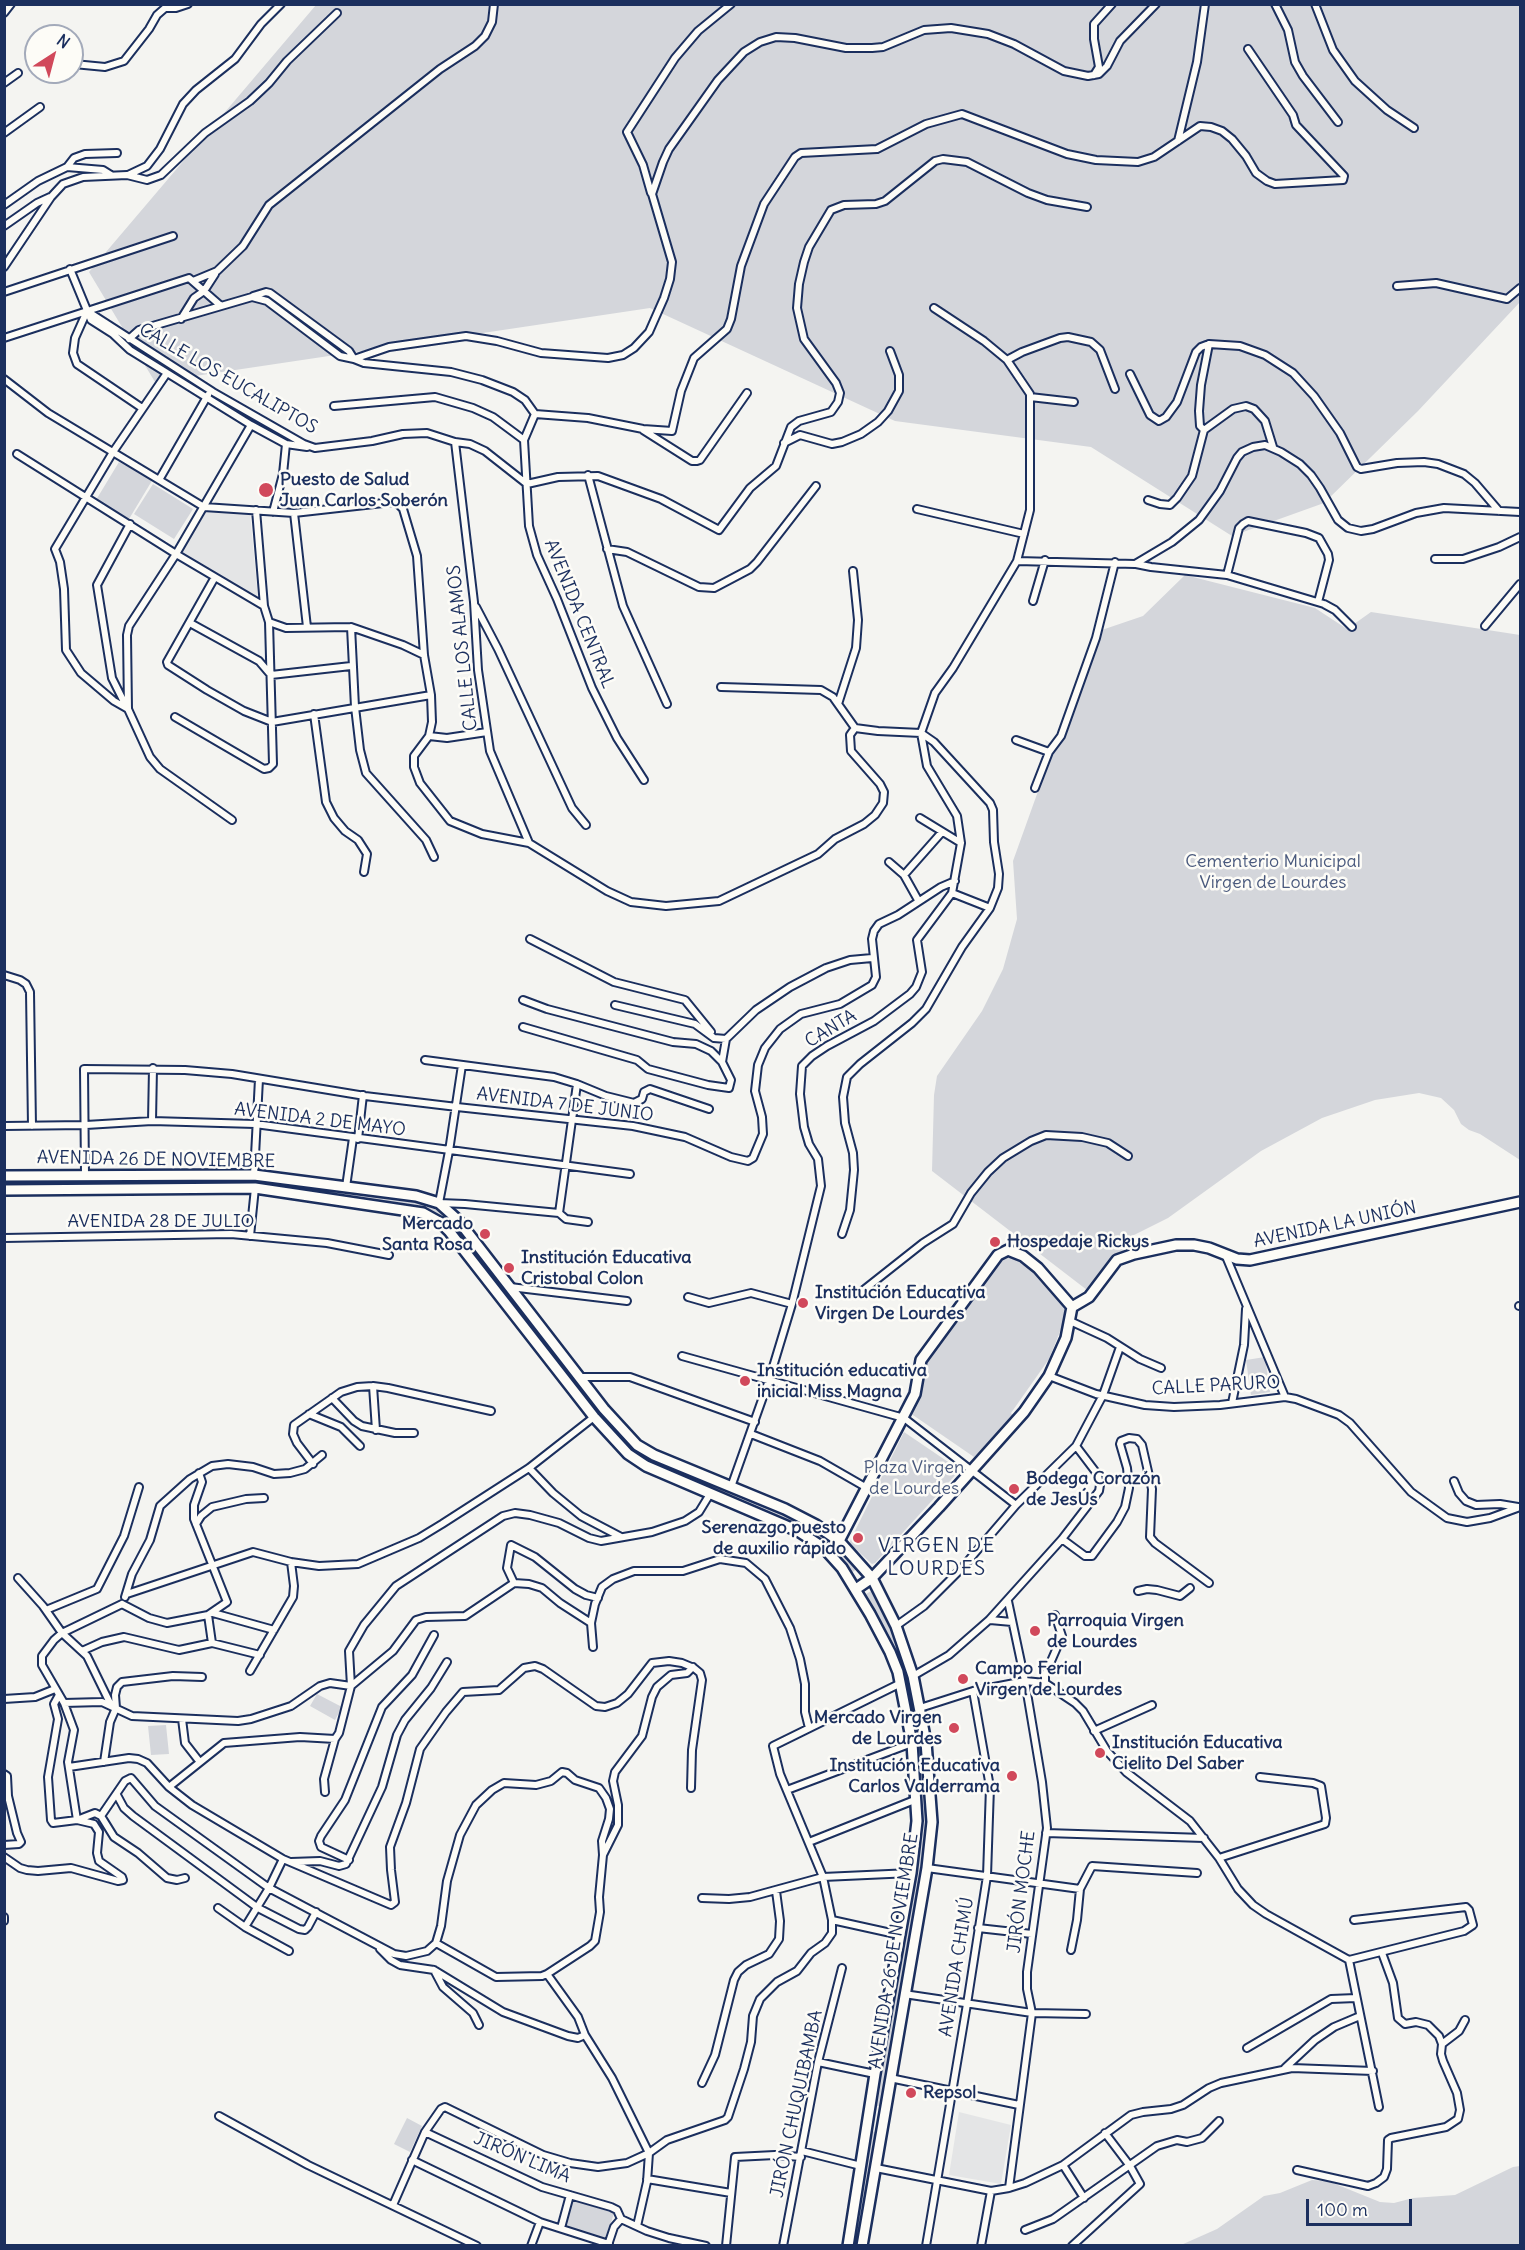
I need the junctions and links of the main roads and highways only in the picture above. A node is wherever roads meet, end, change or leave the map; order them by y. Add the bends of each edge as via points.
1 (17, 1175) junction
2 (4, 1176) edge
3 (4, 1190) edge
4 (18, 1190) junction
5 (1521, 1202) edge
6 (1072, 1307) junction
7 (544, 1330) junction
8 (533, 1339) junction
9 (839, 1541) junction
10 (872, 1578) junction
11 (856, 1590) junction
12 (868, 2119) junction
13 (883, 2121) junction
14 (848, 2246) edge
15 (862, 2246) edge

1 - 2 main road, AVENIDA 26 DE NOVIEMBRE
1 - 4 main road
1 - 7 main road, AVENIDA 26 DE NOVIEMBRE via 254,1175 416,1196 439,1203 458,1220
3 - 4 main road, AVENIDA 26 DE NOVIEMBRE
4 - 8 main road, AVENIDA 26 DE NOVIEMBRE via 255,1188 415,1210 433,1217 449,1231
5 - 6 main road, AVENIDA LA UNIÓN via 1250,1260 1194,1245 1134,1254 1118,1260 1089,1297
6 - 9 main road via 1023,1256 1008,1250 998,1255 921,1359 917,1388 904,1418
6 - 10 main road via 1066,1338 1049,1376 1024,1412
7 - 8 main road
7 - 9 main road, AVENIDA 26 DE NOVIEMBRE via 637,1445 785,1509
8 - 11 main road, AVENIDA 26 DE NOVIEMBRE via 616,1442 646,1466 808,1536 830,1555
9 - 10 main road, AVENIDA 26 DE NOVIEMBRE
10 - 11 main road
10 - 13 main road, AVENIDA 26 DE NOVIEMBRE via 896,1626 913,1676 931,1785 932,1822
11 - 12 main road, AVENIDA 26 DE NOVIEMBRE via 890,1652 901,1683 912,1743 916,1799 916,1841
12 - 13 main road
12 - 14 main road, AVENIDA 26 DE NOVIEMBRE
13 - 15 main road, AVENIDA 26 DE NOVIEMBRE

